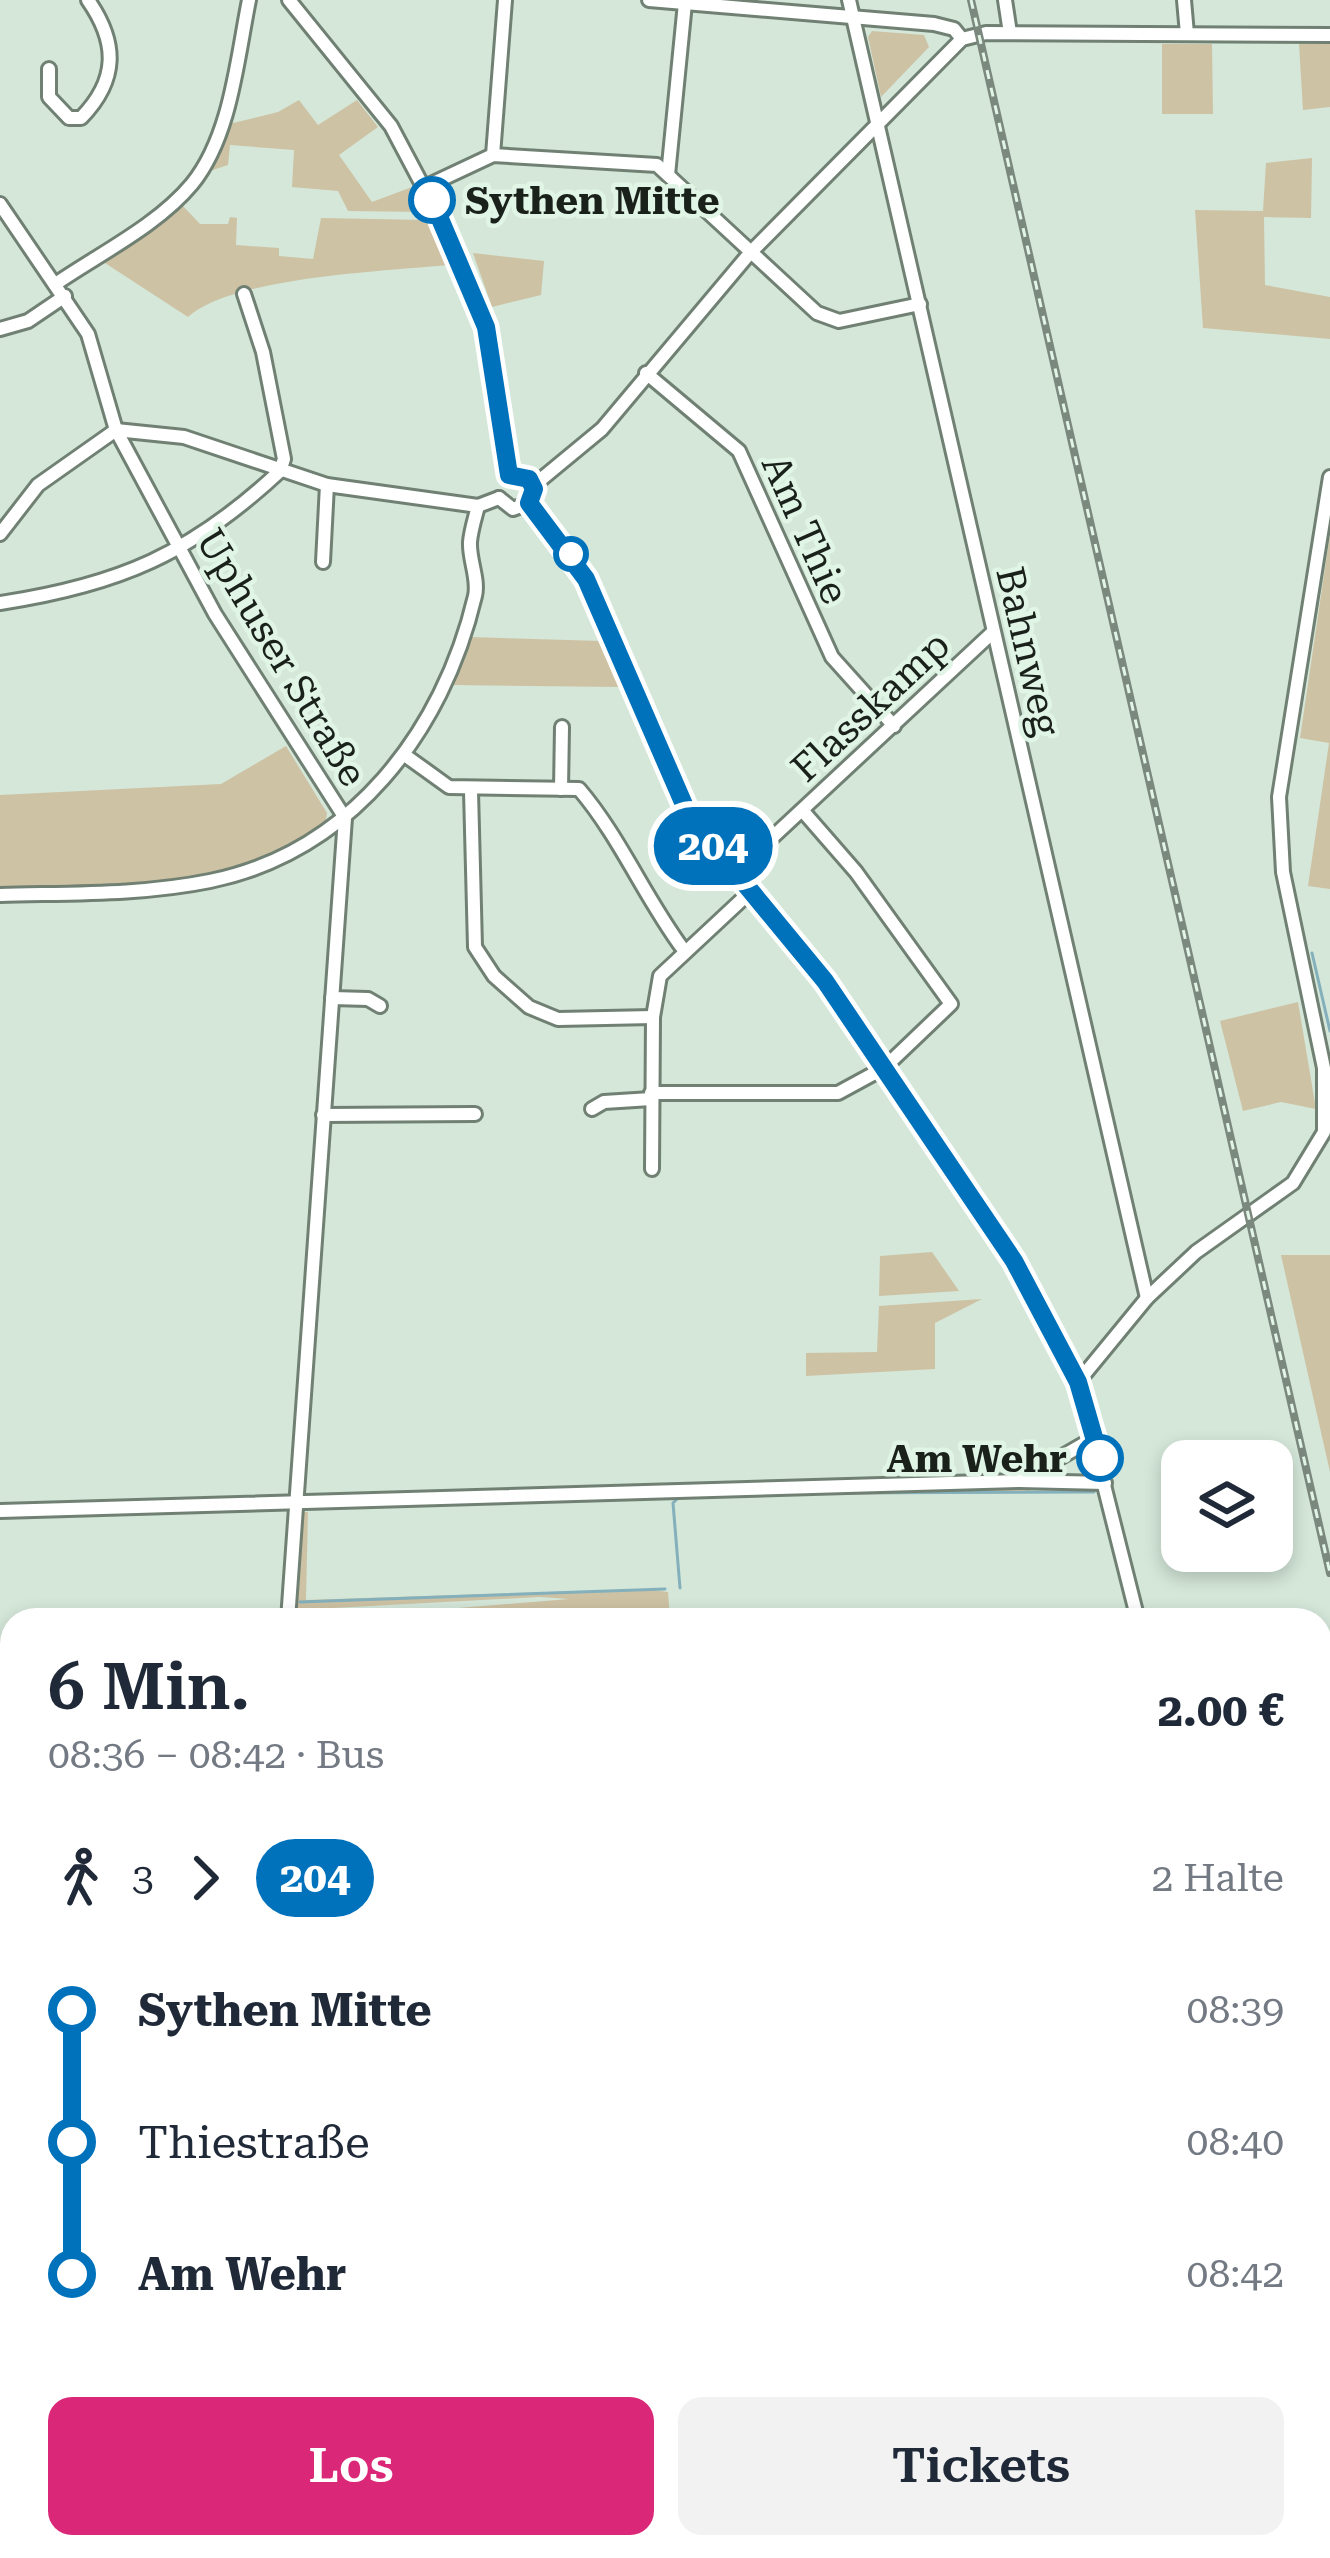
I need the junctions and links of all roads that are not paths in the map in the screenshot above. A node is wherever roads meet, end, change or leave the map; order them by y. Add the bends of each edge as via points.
1 (88, 0) edge
2 (249, 0) edge
3 (289, 0) edge
4 (505, 0) edge
5 (650, 0) edge
6 (849, 0) edge
7 (1005, 0) edge
8 (1184, 0) edge
9 (675, 2) edge
10 (854, 17) junction
11 (1010, 33) junction
12 (1187, 34) junction
13 (1330, 34) edge
14 (962, 39) junction
15 (49, 68) dead end
16 (877, 120) junction
17 (493, 154) junction
18 (668, 175) junction
19 (427, 186) junction
20 (0, 204) edge
21 (750, 254) junction
22 (57, 283) junction
23 (244, 294) dead end
24 (65, 296) junction
25 (920, 304) junction
26 (0, 329) edge
27 (646, 373) junction
28 (116, 430) junction
29 (280, 471) junction
30 (509, 475) junction
31 (1330, 477) edge
32 (327, 485) junction
33 (533, 486) junction
34 (500, 498) junction
35 (529, 503) junction
36 (478, 506) junction
37 (0, 533) edge
38 (178, 549) junction
39 (323, 562) dead end
40 (0, 603) edge
41 (993, 632) junction
42 (894, 726) junction
43 (562, 727) dead end
44 (406, 756) junction
45 (561, 789) junction
46 (471, 791) junction
47 (802, 810) junction
48 (345, 818) junction
49 (734, 873) junction
50 (750, 892) junction
51 (0, 896) edge
52 (683, 949) junction
53 (332, 998) junction
54 (380, 1006) dead end
55 (653, 1017) junction
56 (884, 1068) junction
57 (651, 1096) junction
58 (592, 1109) dead end
59 (475, 1114) dead end
60 (323, 1115) junction
61 (652, 1169) dead end
62 (1148, 1298) junction
63 (1078, 1382) junction
64 (1094, 1438) junction
65 (1020, 1480) junction
66 (1105, 1483) junction
67 (296, 1503) junction
68 (0, 1511) edge
69 (288, 1608) edge
70 (1135, 1608) edge

1 - 15 street via 111,48 106,88 81,118 69,118 49,97
2 - 22 street via 221,125 193,183
3 - 19 street via 391,125
4 - 17 street
5 - 9 street
6 - 10 street, Bahnweg
7 - 11 street
8 - 12 street
9 - 10 street
9 - 18 street
10 - 14 street via 934,24
10 - 16 street, Bahnweg
11 - 12 street
11 - 14 street
12 - 13 street
14 - 16 street
16 - 21 street
16 - 25 street, Bahnweg
17 - 18 street via 657,165
17 - 19 street
18 - 21 street
19 - 30 street via 486,327
20 - 22 street, Uphuser Straße
21 - 25 street via 806,306 839,321
21 - 27 street
22 - 24 street, Uphuser Straße
23 - 29 street via 267,374
24 - 26 street
24 - 28 street, Uphuser Straße via 88,334
25 - 41 street, Bahnweg
27 - 33 street via 598,434
27 - 42 street, Am Thie via 739,452 832,657
28 - 29 street via 184,437
28 - 37 street via 38,485
28 - 38 street, Uphuser Straße
29 - 32 street
29 - 38 street
30 - 33 street
30 - 34 street
31 - 62 street via 1280,797 1283,872 1324,1068 1324,1132 1293,1183 1196,1252
32 - 36 street
32 - 39 street
33 - 35 street
34 - 35 street via 513,509
34 - 36 street
35 - 49 street via 586,579 689,816
36 - 44 street via 470,544 476,593 448,675
38 - 40 street via 75,591
38 - 48 street, Uphuser Straße
41 - 42 street, Flasskamp
41 - 62 street, Bahnweg
42 - 47 street, Flasskamp
43 - 45 street
44 - 46 street via 449,788
44 - 48 street
45 - 46 street
45 - 52 street via 579,789 600,814
46 - 55 street via 475,947 494,976 529,1007 558,1019
47 - 49 street, Flasskamp
47 - 56 street via 951,1004
48 - 51 street via 277,859 213,880
48 - 53 street, Uphuser Straße
49 - 50 street
50 - 52 street
50 - 56 street
52 - 55 street via 660,976
53 - 54 street
53 - 60 street, Uphuser Straße
55 - 57 street
56 - 57 street via 838,1093
56 - 63 street via 1014,1261
57 - 58 street
57 - 61 street
59 - 60 street
60 - 67 street, Uphuser Straße
62 - 63 street
63 - 64 street
64 - 65 street
64 - 66 street
65 - 66 street
65 - 67 street
66 - 70 street
67 - 68 street
67 - 69 street, Uphuser Straße

